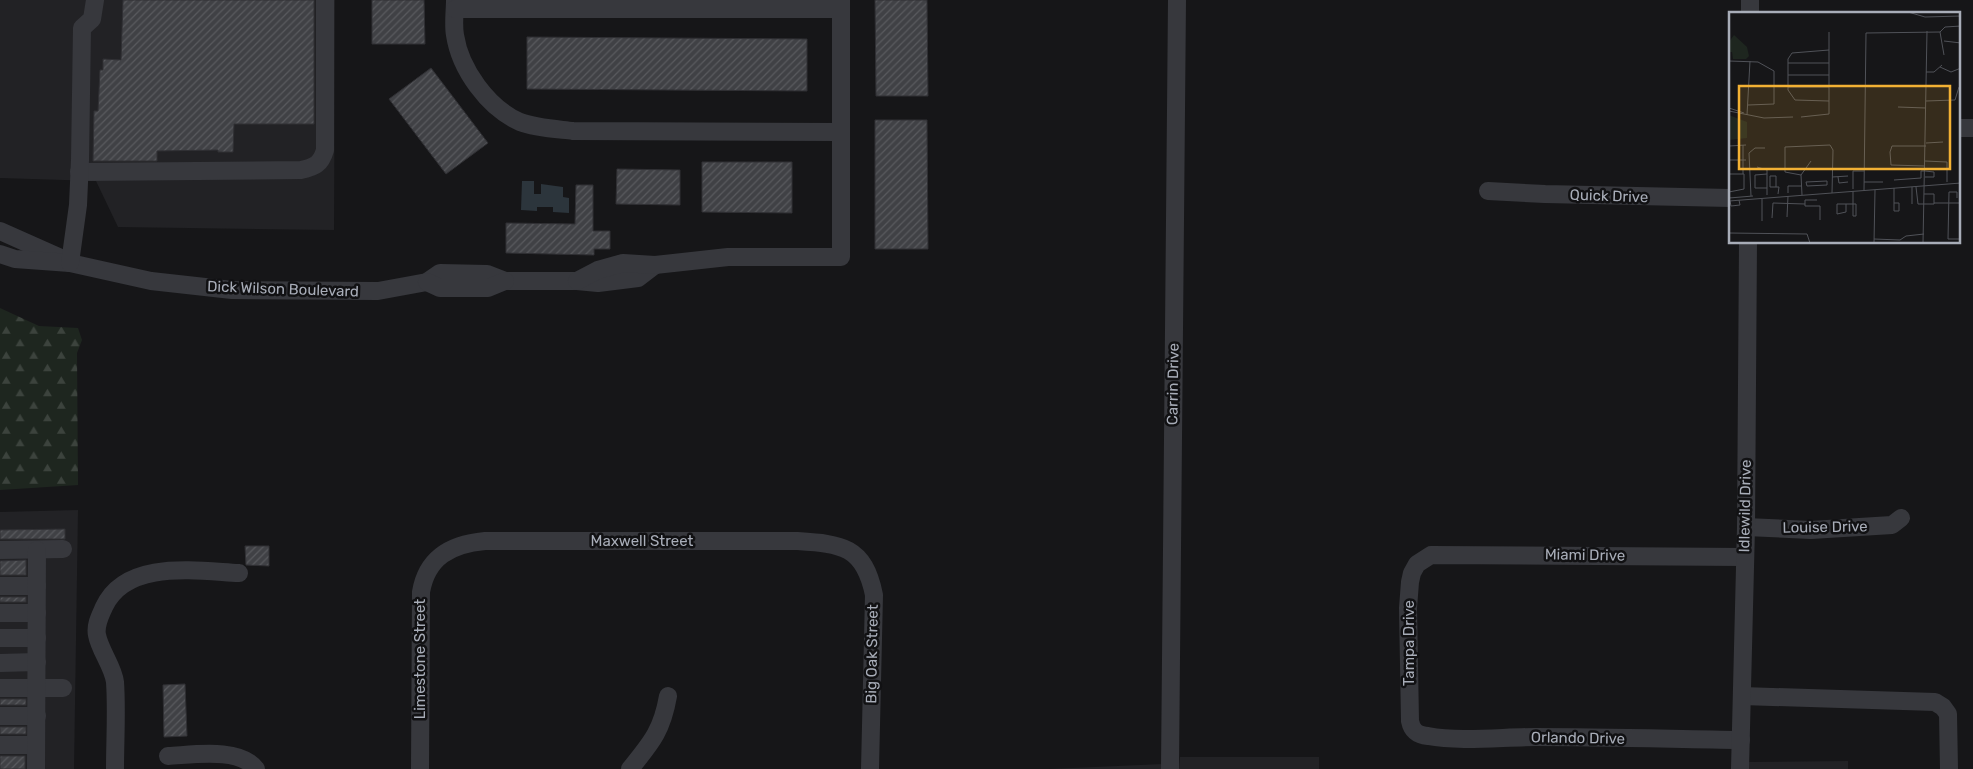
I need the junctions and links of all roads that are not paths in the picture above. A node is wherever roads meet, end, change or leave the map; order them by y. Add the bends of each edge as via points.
1 (94, 0) edge
2 (325, 0) edge
3 (1176, 0) edge
4 (455, 4) edge
5 (841, 4) edge
6 (1960, 128) edge
7 (1973, 128) edge
8 (841, 132) junction
9 (79, 172) junction
10 (1488, 191) dead end
11 (1729, 198) edge
12 (0, 230) edge
13 (1748, 244) edge
14 (0, 254) edge
15 (70, 263) junction
16 (1901, 518) dead end
17 (1746, 526) junction
18 (63, 549) dead end
19 (845, 549) joint
20 (0, 550) edge
21 (38, 550) junction
22 (441, 555) joint
23 (1426, 557) joint
24 (1744, 557) junction
25 (239, 573) dead end
26 (0, 586) edge
27 (37, 586) junction
28 (37, 612) junction
29 (0, 613) edge
30 (0, 638) edge
31 (37, 638) junction
32 (37, 662) junction
33 (0, 663) edge
34 (0, 688) edge
35 (37, 688) junction
36 (63, 688) dead end
37 (668, 696) dead end
38 (1742, 696) junction
39 (0, 716) edge
40 (37, 716) junction
41 (1416, 733) joint
42 (1741, 740) junction
43 (0, 745) edge
44 (36, 745) junction
45 (168, 756) dead end
46 (36, 769) edge
47 (115, 769) edge
48 (256, 769) edge
49 (420, 769) edge
50 (630, 769) edge
51 (870, 769) edge
52 (1170, 769) edge
53 (1740, 769) edge
54 (1950, 769) edge

1 - 9 street via 92,20 82,28
2 - 9 street via 325,150 316,167 301,170
3 - 52 street, Carrin Drive
4 - 5 street
4 - 8 street via 454,33 463,62 488,98 521,122 574,131
5 - 8 street
6 - 7 street
8 - 15 street, Dick Wilson Boulevard via 841,257 728,257 655,265 623,263 598,270 577,281 504,281 488,288 440,288 427,282 378,291 232,290 151,281
9 - 15 street
10 - 11 street, Quick Drive
12 - 15 street, Dick Wilson Boulevard
13 - 17 street, Idlewild Drive
14 - 15 street, Dick Wilson Boulevard via 15,259
16 - 17 street, Louise Drive via 1892,525 1811,530
17 - 24 street, Idlewild Drive
18 - 21 street
19 - 22 street, Maxwell Street via 833,544 796,541 485,541 456,547
19 - 51 street, Big Oak Street via 858,558 868,572 874,595
20 - 21 street
21 - 27 street
22 - 49 street, Limestone Street via 430,565 423,578 421,592
23 - 24 street, Miami Drive via 1450,554
23 - 41 street, Tampa Drive via 1412,572 1408,608 1410,721
24 - 38 street, Idlewild Drive
25 - 47 street via 147,572 130,579 107,600 97,623 97,636 114,679
26 - 27 street
27 - 28 street
28 - 29 street
28 - 31 street
30 - 31 street
31 - 32 street
32 - 33 street
32 - 35 street
34 - 35 street
35 - 36 street
35 - 40 street
37 - 50 street via 657,734
38 - 42 street, Idlewild Drive
38 - 54 street via 1935,702 1948,714
39 - 40 street
40 - 44 street
41 - 42 street, Orlando Drive via 1459,738
42 - 53 street, Idlewild Drive
43 - 44 street
44 - 46 street
45 - 48 street via 231,755 246,759

